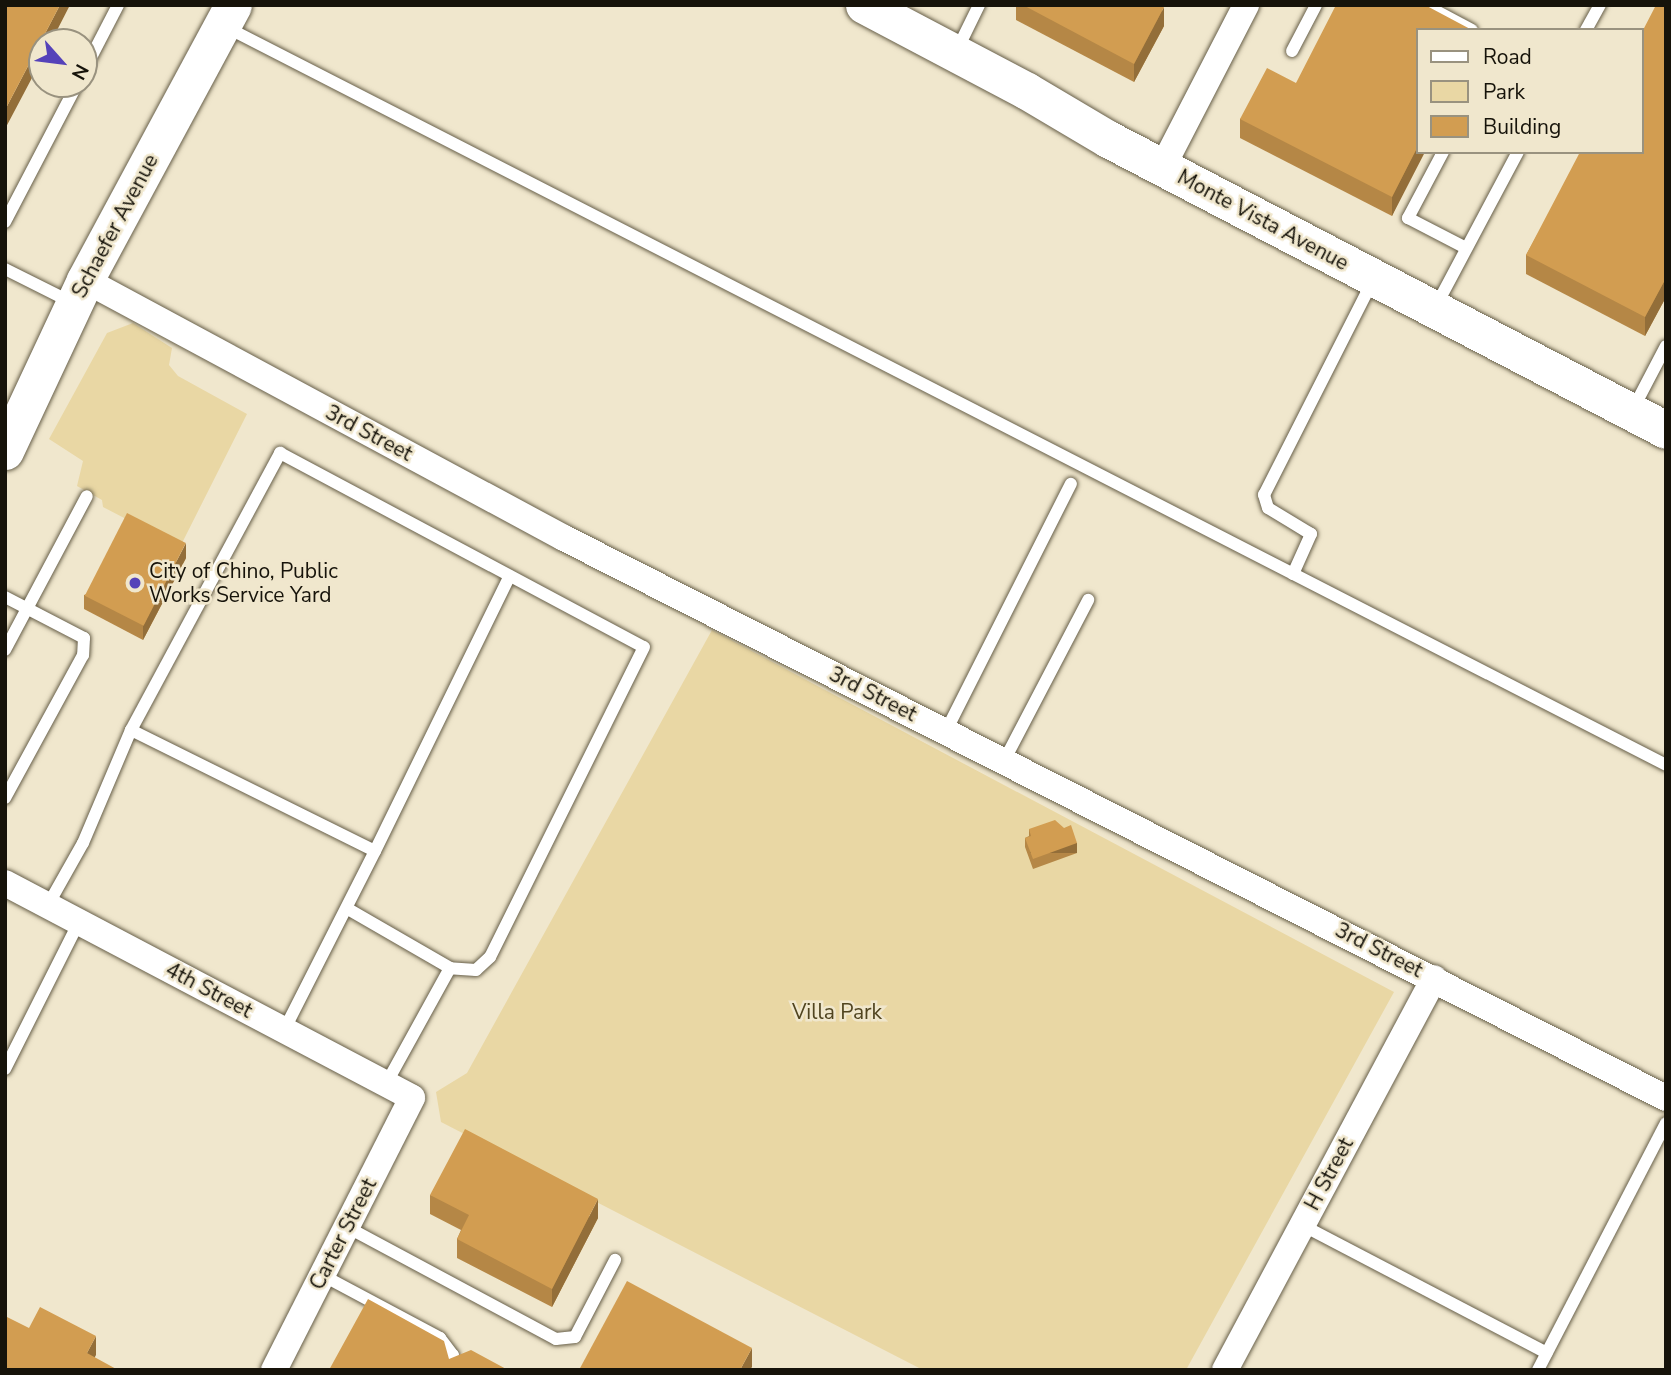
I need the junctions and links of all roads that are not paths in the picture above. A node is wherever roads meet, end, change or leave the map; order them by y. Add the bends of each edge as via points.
1 (118, 5) edge
2 (863, 5) edge
3 (979, 5) edge
4 (1246, 5) edge
5 (1316, 5) edge
6 (1425, 5) edge
7 (1601, 5) edge
8 (225, 12) edge
9 (1468, 28) edge
10 (1587, 28) edge
11 (98, 44) edge
12 (1292, 51) dead end
13 (955, 53) junction
14 (70, 98) edge
15 (1442, 154) edge
16 (1517, 154) edge
17 (1162, 167) junction
18 (5, 222) edge
19 (1466, 248) junction
20 (5, 269) edge
21 (1374, 278) junction
22 (80, 291) junction
23 (1434, 309) junction
24 (1666, 346) edge
25 (1632, 412) junction
26 (1666, 430) edge
27 (5, 451) edge
28 (1071, 484) dead end
29 (88, 496) dead end
30 (1293, 574) junction
31 (510, 576) junction
32 (5, 597) edge
33 (1088, 600) dead end
34 (28, 608) junction
35 (5, 650) edge
36 (131, 730) junction
37 (946, 732) junction
38 (1004, 761) junction
39 (1666, 765) edge
40 (5, 798) edge
41 (375, 850) junction
42 (5, 883) edge
43 (48, 905) junction
44 (348, 909) junction
45 (79, 922) junction
46 (450, 968) junction
47 (1434, 978) junction
48 (284, 1030) junction
49 (5, 1069) edge
50 (386, 1084) junction
51 (412, 1098) joint
52 (1666, 1098) edge
53 (1666, 1123) edge
54 (1302, 1225) junction
55 (347, 1227) junction
56 (615, 1260) dead end
57 (322, 1275) junction
58 (1547, 1353) junction
59 (274, 1370) edge
60 (453, 1370) edge
61 (1225, 1370) edge
62 (1538, 1370) edge

1 - 11 lane
2 - 13 street, Monte Vista Avenue
3 - 13 lane
4 - 17 street
5 - 12 lane
6 - 9 lane
7 - 10 lane
8 - 22 street, Schaefer Avenue
8 - 30 lane
13 - 17 street, Monte Vista Avenue
14 - 18 lane
15 - 19 lane via 1408,218
16 - 19 lane
17 - 21 street, Monte Vista Avenue
19 - 23 lane
20 - 22 lane
21 - 23 street, Monte Vista Avenue
21 - 30 lane via 1265,495 1268,508 1311,534
22 - 27 street, Schaefer Avenue
22 - 37 street, 3rd Street
23 - 25 street, Monte Vista Avenue
24 - 25 lane
25 - 26 street, Monte Vista Avenue
28 - 37 lane
29 - 34 lane
30 - 39 lane
31 - 36 lane via 280,453
31 - 41 lane
31 - 46 lane via 644,647 490,957 476,970
32 - 34 lane
33 - 38 lane
34 - 35 lane
34 - 40 lane via 84,638 83,655
36 - 41 lane
36 - 43 lane via 83,842
37 - 38 street, 3rd Street
38 - 47 street, 3rd Street
41 - 44 lane
42 - 43 street, 4th Street
43 - 45 street, 4th Street
44 - 46 lane
44 - 48 lane
45 - 48 street, 4th Street
45 - 49 lane
46 - 50 lane
47 - 52 street, 3rd Street
47 - 54 street, H Street
48 - 50 street, 4th Street
50 - 51 street, 4th Street
51 - 55 street, Carter Street
53 - 58 lane
54 - 58 lane
54 - 61 street, H Street
55 - 56 lane via 556,1339 575,1337
55 - 57 street, Carter Street
57 - 59 street, Carter Street
57 - 60 lane via 440,1338 453,1354
58 - 62 lane

